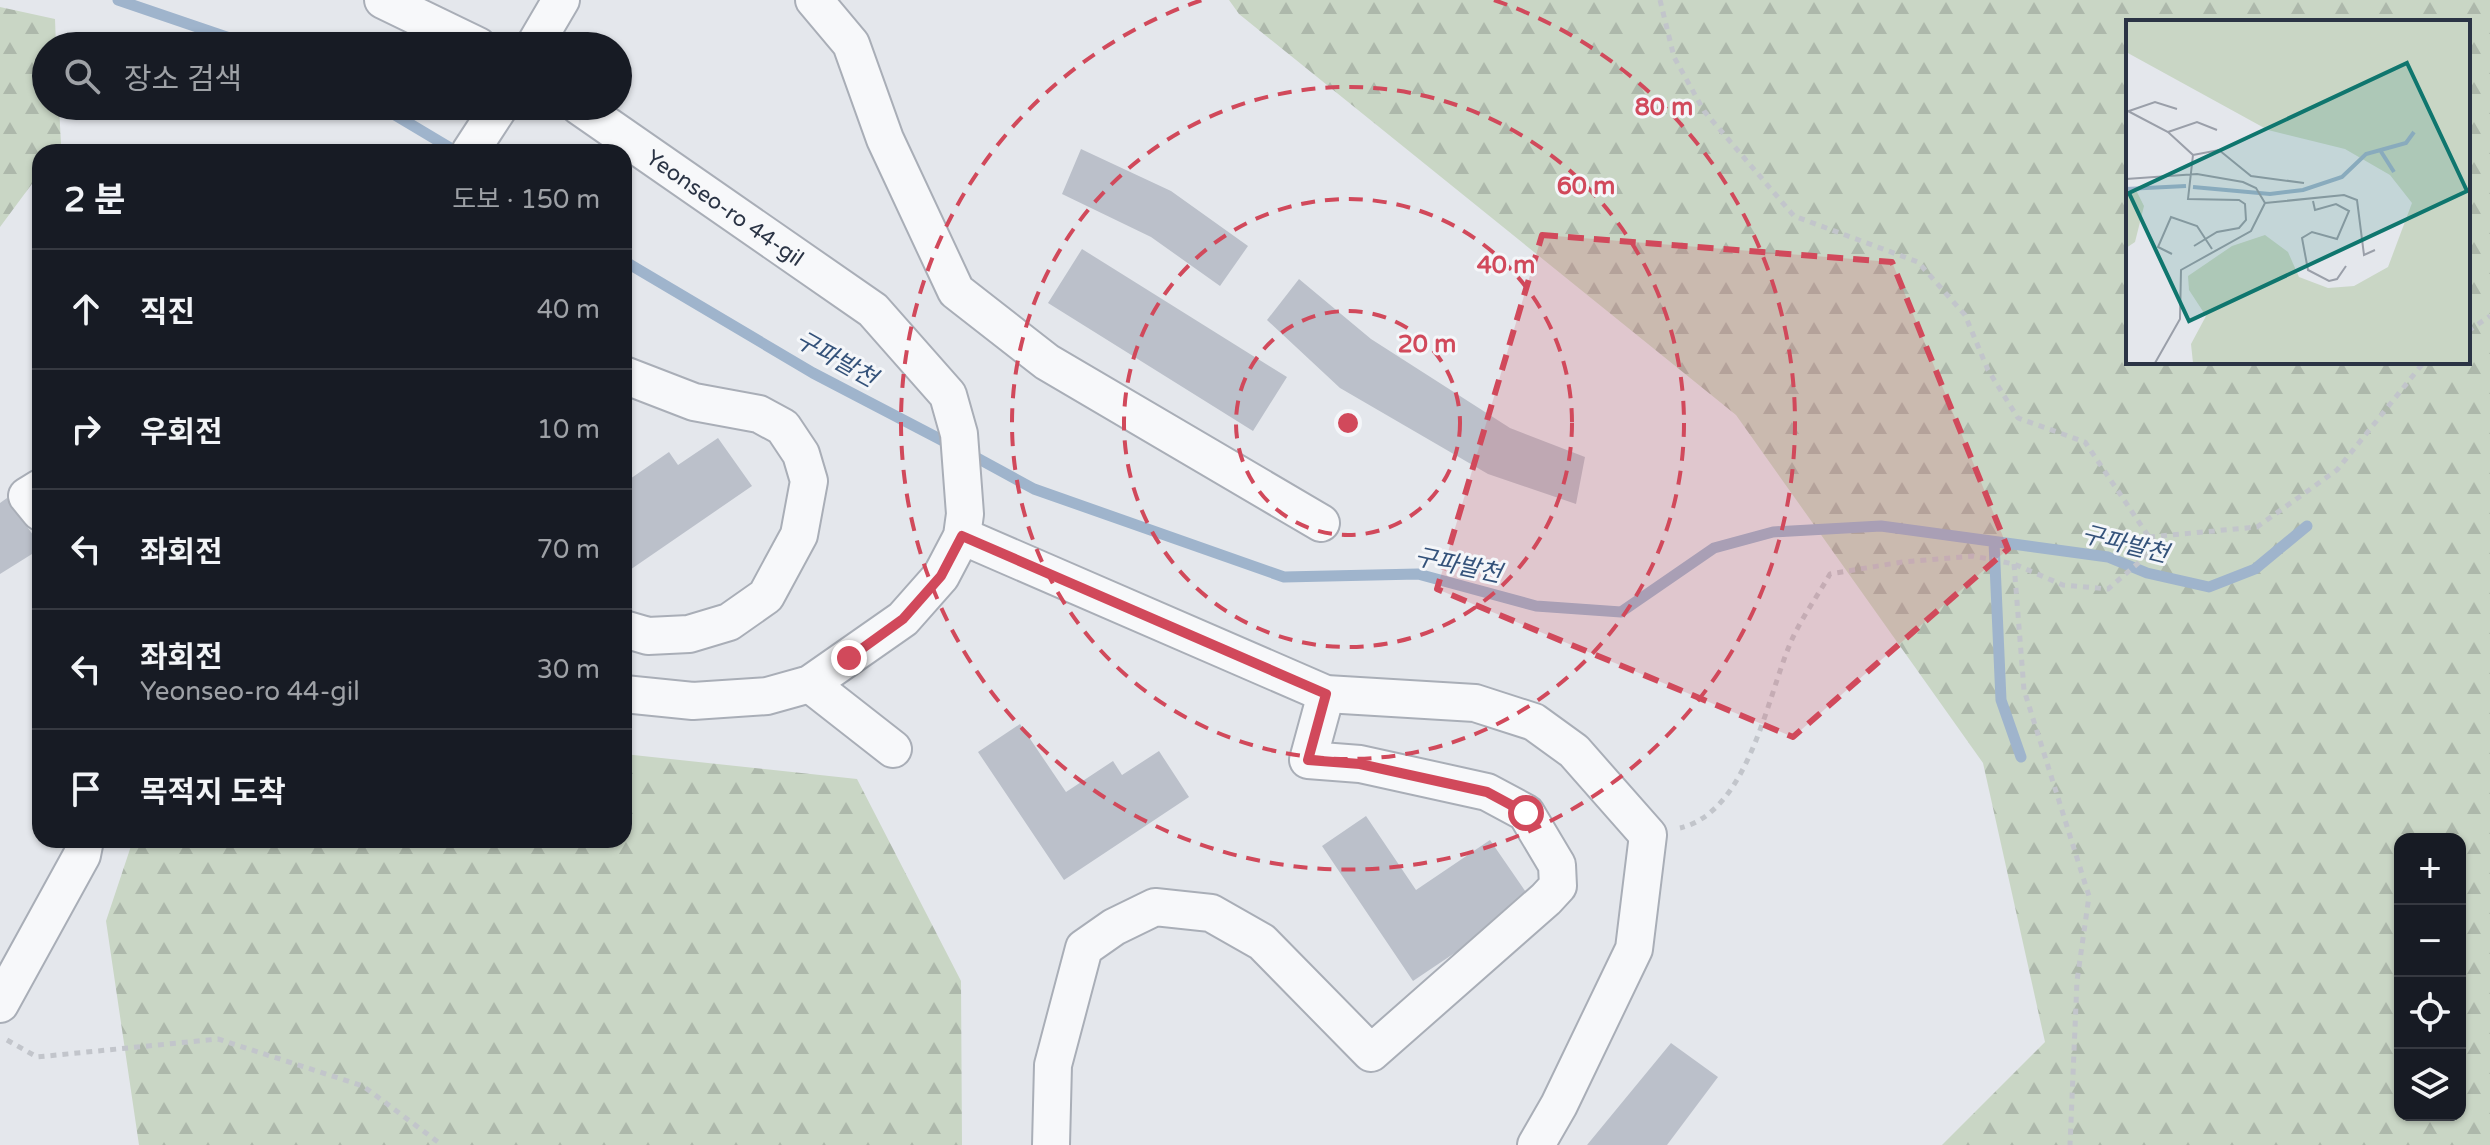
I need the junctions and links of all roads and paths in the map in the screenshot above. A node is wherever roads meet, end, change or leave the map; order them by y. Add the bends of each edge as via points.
1 (383, 0) edge
2 (561, 0) edge
3 (814, 0) edge
4 (1660, 0) edge
5 (449, 32) edge
6 (542, 32) edge
7 (491, 120) edge
8 (599, 120) edge
9 (475, 144) edge
10 (2490, 316) edge
11 (2470, 330) edge
12 (2422, 364) edge
13 (632, 378) edge
14 (1321, 523) dead end
15 (962, 536) junction
16 (2149, 537) junction
17 (2014, 564) junction
18 (632, 631) edge
19 (810, 684) junction
20 (1326, 694) junction
21 (632, 695) edge
22 (893, 749) dead end
23 (1648, 835) junction
24 (83, 848) edge
25 (0, 1004) edge
26 (0, 1036) edge
27 (442, 1145) edge
28 (1051, 1145) edge
29 (1536, 1145) edge
30 (2070, 1145) edge

1 - 5 street
2 - 6 street
3 - 14 street via 851,44 885,139 956,291 1047,362
4 - 16 path via 1674,57 1704,111 1794,216 1918,262 1965,315 1988,370 2018,418 2085,442
7 - 9 street
8 - 15 street, Yeonseo-ro 44-gil via 873,310 948,395 959,434
10 - 11 path
12 - 16 path via 2337,470 2257,527
13 - 18 street via 694,402 759,414 783,427 801,454 809,481 799,535 766,596 729,622 689,634
15 - 19 street via 941,576 903,619
15 - 20 street
16 - 17 path via 2144,558 2108,589 2063,585
17 - 23 path via 1973,556 1830,574 1790,643 1763,726 1727,796 1694,825
17 - 30 path via 2024,690 2089,896 2077,981
19 - 21 street via 767,696 693,701
19 - 22 street
20 - 23 street via 1475,703 1534,722 1574,751
20 - 28 street via 1308,760 1360,764 1487,792 1526,813 1557,865 1558,886 1371,1053 1262,942 1211,913 1155,907 1114,927 1084,948 1053,1065
23 - 29 street via 1634,949
24 - 25 street
26 - 27 path via 37,1057 218,1039 363,1086

